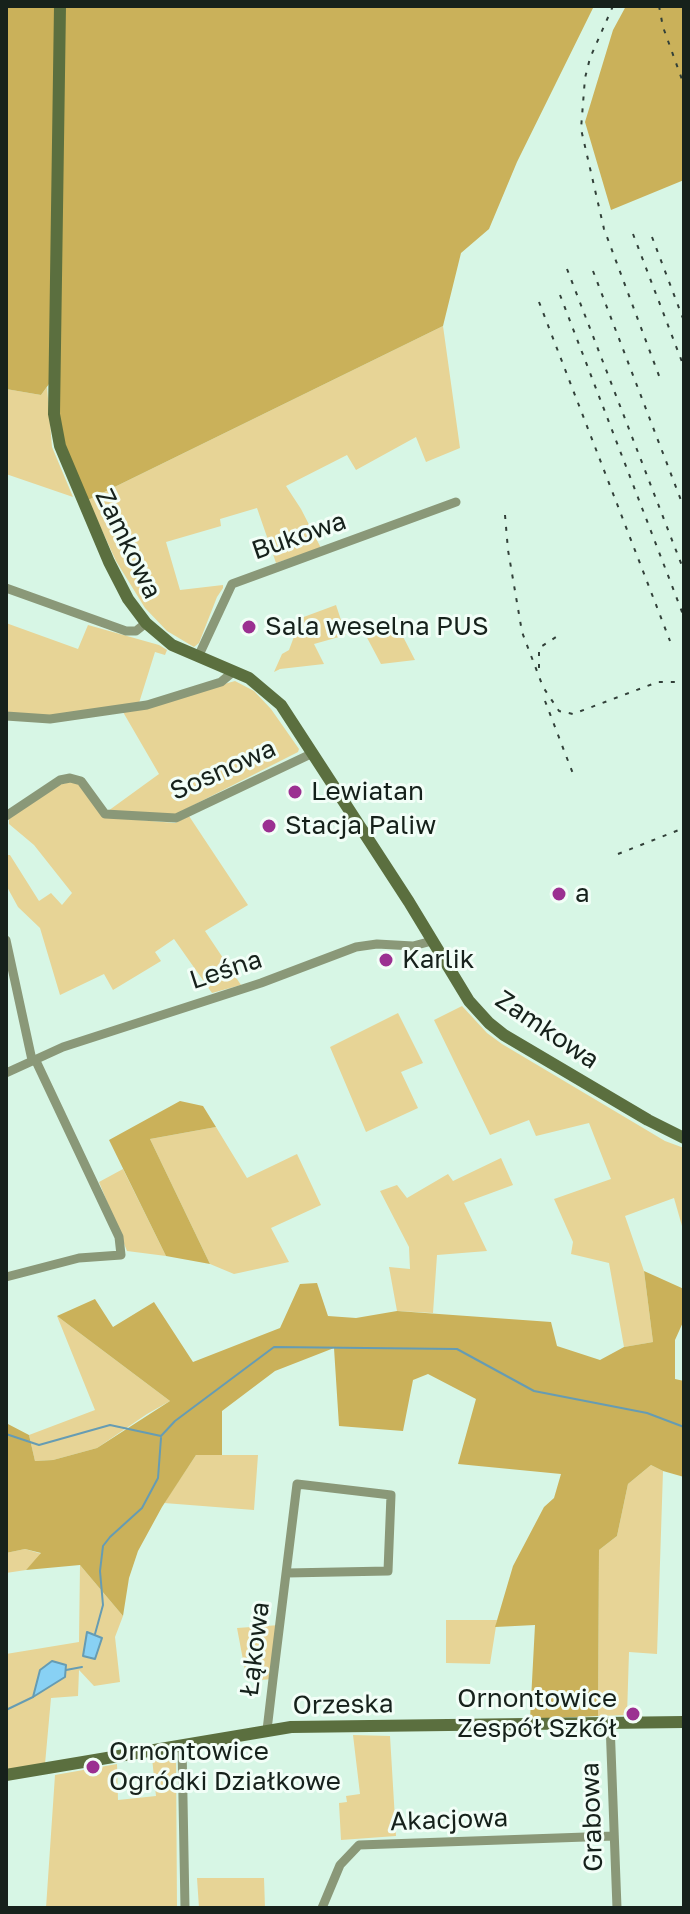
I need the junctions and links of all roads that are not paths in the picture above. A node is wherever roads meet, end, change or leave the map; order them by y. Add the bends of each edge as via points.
1 (60, 6) edge
2 (456, 502) dead end
3 (6, 588) edge
4 (146, 623) junction
5 (198, 657) junction
6 (234, 671) junction
7 (6, 716) edge
8 (313, 753) junction
9 (6, 816) edge
10 (6, 940) edge
11 (432, 941) junction
12 (34, 1059) junction
13 (6, 1073) edge
14 (684, 1138) edge
15 (6, 1277) edge
16 (287, 1573) junction
17 (684, 1722) edge
18 (610, 1723) junction
19 (267, 1730) junction
20 (182, 1745) junction
21 (6, 1775) edge
22 (614, 1836) junction
23 (185, 1908) edge
24 (322, 1908) edge
25 (617, 1908) edge

1 - 4 street, Zamkowa via 54,414 60,446 98,537 128,599
2 - 5 street, Bukowa via 232,584
3 - 4 street via 126,631
4 - 5 street, Zamkowa via 172,645
5 - 6 street, Zamkowa
6 - 7 street via 221,682 147,705 50,719
6 - 8 street, Zamkowa via 281,705
8 - 9 street, Sosnowa via 176,818 105,814 81,781 70,778
8 - 11 street, Zamkowa
10 - 12 street
11 - 12 street, Leśna via 356,947
11 - 14 street, Zamkowa via 469,1001 504,1035
12 - 13 street, Leśna
12 - 15 street via 119,1237 121,1255 79,1258
16 - 16 street, Łąkowa via 388,1571 391,1495 297,1484
16 - 19 street, Łąkowa
17 - 18 street, Orzeska
18 - 19 street, Orzeska
18 - 22 street, Grabowa
19 - 20 street, Orzeska
20 - 21 street, Orzeska
20 - 23 street
22 - 24 street, Akacjowa via 359,1845 340,1865
22 - 25 street, Grabowa

